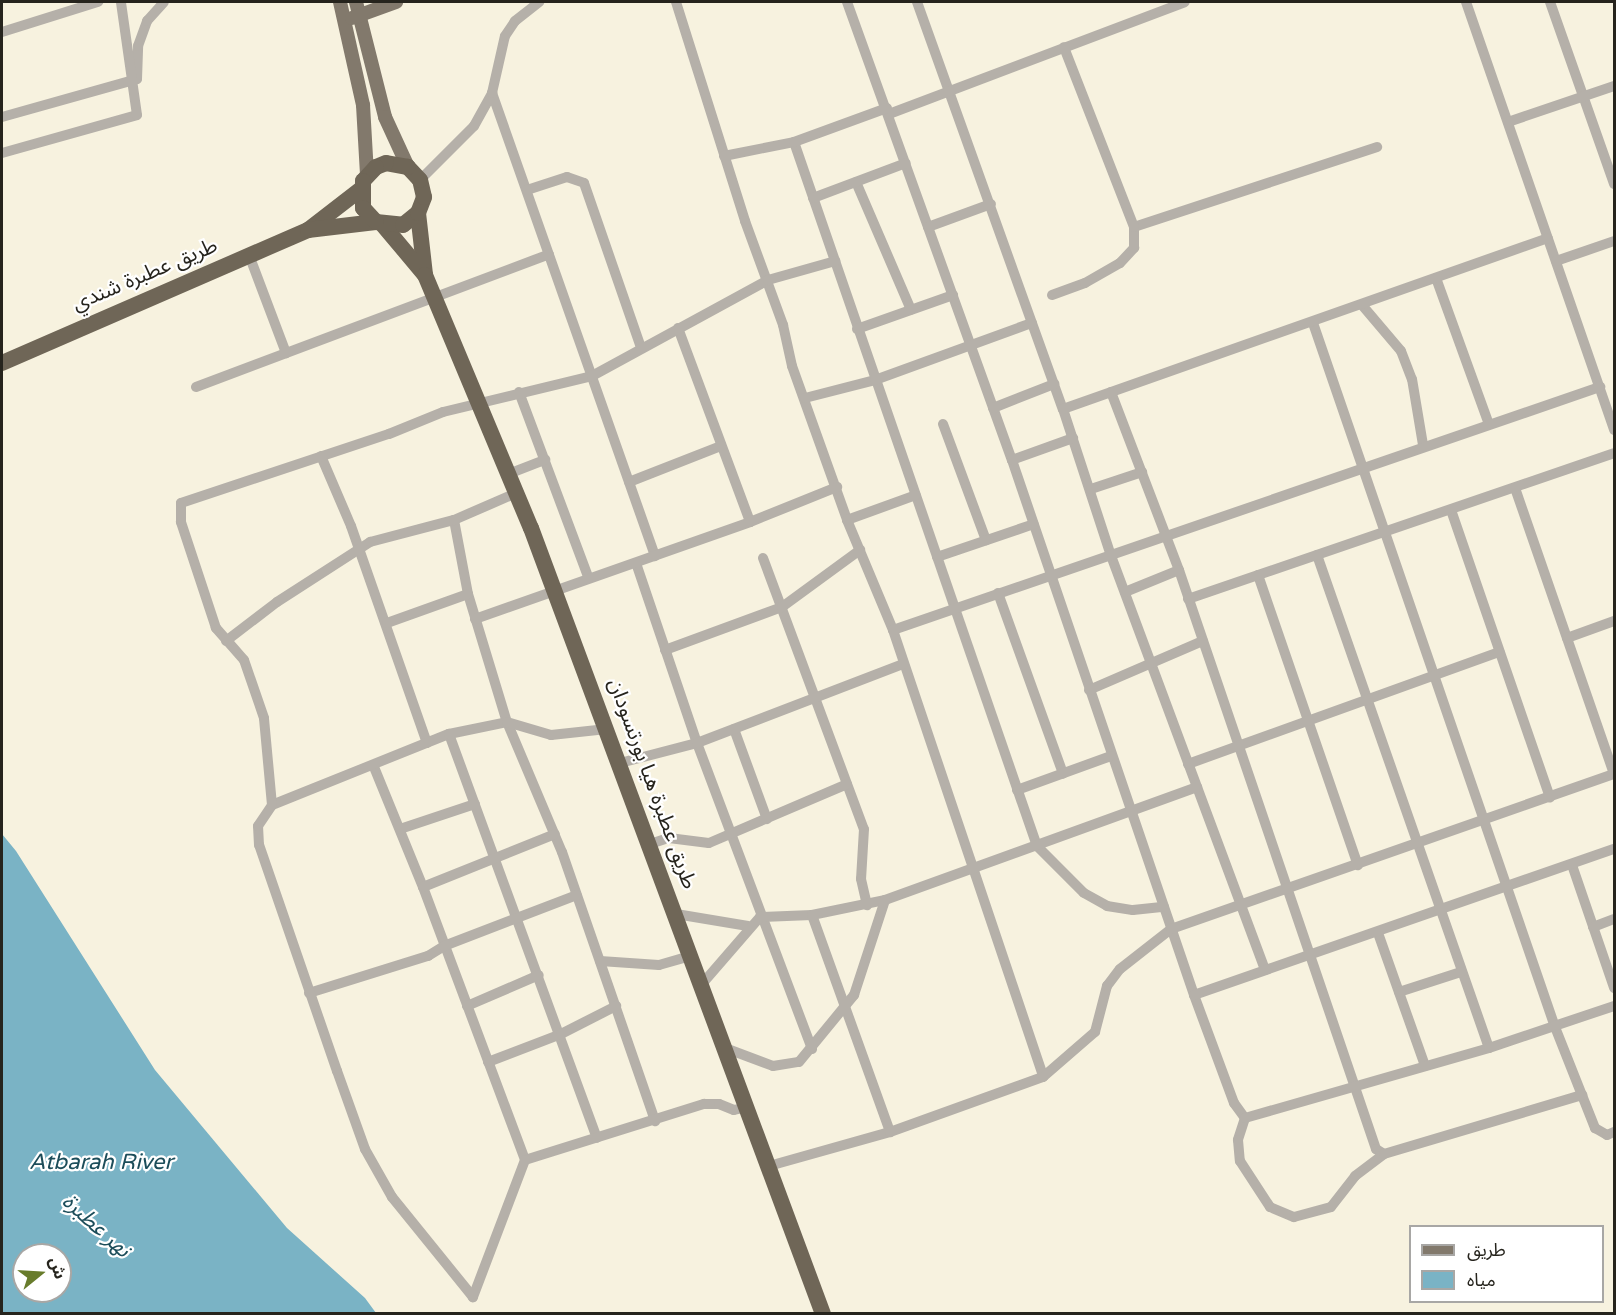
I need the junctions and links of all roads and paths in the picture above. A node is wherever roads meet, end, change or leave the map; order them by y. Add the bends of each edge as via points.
1 (98, 2) edge
2 (121, 2) edge
3 (164, 2) edge
4 (394, 2) edge
5 (539, 2) edge
6 (676, 2) edge
7 (847, 2) edge
8 (918, 2) edge
9 (1185, 2) edge
10 (1466, 2) edge
11 (1550, 2) edge
12 (340, 4) edge
13 (358, 5) edge
14 (345, 21) junction
15 (364, 30) junction
16 (2, 32) edge
17 (1064, 47) junction
18 (130, 82) junction
19 (1614, 86) edge
20 (948, 91) junction
21 (492, 93) junction
22 (1584, 97) junction
23 (888, 111) junction
24 (2, 117) edge
25 (1508, 122) junction
26 (794, 142) junction
27 (1377, 147) dead end
28 (2, 153) edge
29 (724, 156) junction
30 (906, 163) junction
31 (408, 167) junction
32 (420, 180) junction
33 (364, 182) junction
34 (856, 182) junction
35 (1614, 184) edge
36 (527, 190) junction
37 (813, 198) junction
38 (991, 204) junction
39 (418, 213) junction
40 (380, 224) junction
41 (928, 227) junction
42 (1134, 227) junction
43 (308, 230) junction
44 (1548, 238) junction
45 (1614, 241) edge
46 (549, 254) junction
47 (249, 255) junction
48 (835, 261) junction
49 (1556, 261) junction
50 (425, 275) junction
51 (1436, 278) junction
52 (768, 280) junction
53 (1052, 295) dead end
54 (434, 296) junction
55 (952, 296) junction
56 (1362, 305) junction
57 (911, 310) junction
58 (1032, 322) junction
59 (1313, 323) junction
60 (678, 328) junction
61 (857, 329) junction
62 (971, 346) junction
63 (641, 348) junction
64 (286, 353) junction
65 (2, 363) edge
66 (592, 376) junction
67 (875, 380) junction
68 (1054, 384) junction
69 (196, 387) dead end
70 (1599, 387) junction
71 (519, 392) junction
72 (1112, 392) junction
73 (805, 398) junction
74 (1609, 398) edge
75 (479, 403) junction
76 (993, 408) junction
77 (1063, 410) junction
78 (1488, 422) junction
79 (943, 424) dead end
80 (1614, 430) edge
81 (1073, 438) junction
82 (1423, 445) junction
83 (721, 446) junction
84 (1614, 453) edge
85 (321, 456) junction
86 (545, 460) junction
87 (1012, 460) junction
88 (1362, 467) junction
89 (1142, 472) junction
90 (508, 474) junction
91 (629, 482) junction
92 (837, 486) junction
93 (1515, 488) junction
94 (1091, 489) junction
95 (516, 493) junction
96 (916, 495) junction
97 (1451, 510) junction
98 (454, 520) junction
99 (847, 520) junction
100 (750, 522) junction
101 (1034, 524) junction
102 (1384, 532) junction
103 (1166, 535) junction
104 (986, 540) junction
105 (359, 548) junction
106 (860, 550) junction
107 (1110, 553) junction
108 (1317, 555) junction
109 (655, 556) junction
110 (937, 557) junction
111 (763, 558) dead end
112 (636, 563) junction
113 (1179, 570) junction
114 (1052, 574) junction
115 (1258, 575) junction
116 (588, 576) junction
117 (555, 591) junction
118 (1125, 592) junction
119 (998, 593) junction
120 (468, 594) junction
121 (1188, 599) junction
122 (782, 607) junction
123 (955, 609) junction
124 (475, 619) junction
125 (1614, 621) edge
126 (387, 622) junction
127 (893, 630) junction
128 (1567, 638) junction
129 (226, 641) junction
130 (1203, 641) junction
131 (665, 650) junction
132 (1499, 652) junction
133 (1150, 662) junction
134 (903, 664) junction
135 (1434, 676) junction
136 (1089, 690) junction
137 (815, 698) junction
138 (1366, 700) junction
139 (1309, 721) junction
140 (507, 722) junction
141 (607, 729) junction
142 (734, 729) junction
143 (449, 734) junction
144 (427, 743) junction
145 (697, 743) junction
146 (1239, 746) junction
147 (1111, 756) junction
148 (620, 763) junction
149 (1188, 764) junction
150 (374, 767) junction
151 (1063, 774) junction
152 (1614, 774) edge
153 (847, 784) junction
154 (1197, 787) junction
155 (1017, 790) junction
156 (1550, 797) junction
157 (475, 804) junction
158 (272, 805) junction
159 (1130, 811) junction
160 (766, 819) junction
161 (1485, 820) junction
162 (400, 828) junction
163 (555, 834) junction
164 (733, 834) junction
165 (650, 843) junction
166 (1415, 844) junction
167 (1037, 846) junction
168 (1614, 849) edge
169 (494, 859) junction
170 (1358, 865) junction
171 (1572, 865) junction
172 (975, 867) junction
173 (423, 887) junction
174 (1287, 889) junction
175 (1506, 889) junction
176 (577, 896) junction
177 (885, 900) junction
178 (867, 905) junction
179 (1241, 905) junction
180 (1164, 907) junction
181 (1440, 912) junction
182 (676, 914) junction
183 (812, 915) junction
184 (760, 916) junction
185 (518, 919) junction
186 (1614, 919) edge
187 (748, 926) junction
188 (1593, 927) junction
189 (1171, 929) junction
190 (1378, 933) junction
191 (444, 946) junction
192 (1310, 955) junction
193 (691, 956) junction
194 (600, 961) junction
195 (1265, 970) junction
196 (1461, 972) junction
197 (539, 975) junction
198 (702, 984) junction
199 (1614, 988) edge
200 (1399, 992) junction
201 (309, 993) junction
202 (1194, 995) junction
203 (467, 1006) junction
204 (616, 1006) junction
205 (1614, 1006) edge
206 (845, 1007) junction
207 (1555, 1027) junction
208 (561, 1034) junction
209 (725, 1048) junction
210 (1489, 1048) junction
211 (812, 1049) junction
212 (488, 1062) junction
213 (1425, 1066) junction
214 (1043, 1077) junction
215 (1357, 1086) junction
216 (1582, 1095) junction
217 (747, 1107) junction
218 (1245, 1118) junction
219 (656, 1121) junction
220 (890, 1132) junction
221 (1614, 1132) edge
222 (597, 1138) junction
223 (1384, 1154) junction
224 (525, 1160) junction
225 (769, 1166) junction
226 (824, 1314) edge

1 - 16 street
2 - 18 street
3 - 18 street via 147,21 138,46 137,79
4 - 13 main road
4 - 15 main road
5 - 21 street via 515,21 505,36
6 - 29 street
7 - 23 street
8 - 20 street
9 - 17 street
10 - 25 street
11 - 22 street
12 - 13 main road
12 - 14 main road
13 - 14 main road
13 - 15 main road
14 - 33 main road via 363,105
15 - 31 main road via 385,117
17 - 20 street
17 - 42 street
18 - 24 street
18 - 28 street via 137,115
19 - 22 street
20 - 23 street
20 - 38 street
21 - 32 street via 474,126
21 - 36 street
22 - 25 street
22 - 35 street
23 - 26 street
23 - 30 street
25 - 44 street
26 - 29 street
26 - 37 street
27 - 42 street
29 - 52 street
30 - 34 street
30 - 41 street
31 - 32 highway
31 - 33 highway via 386,163
32 - 39 highway via 424,197
33 - 40 highway via 363,208
33 - 43 highway
34 - 37 street
34 - 57 street
36 - 46 street
36 - 63 street via 567,177 584,183
37 - 48 street
38 - 41 street
38 - 58 street
39 - 40 highway via 403,225
39 - 50 highway
40 - 43 highway
40 - 50 highway
41 - 55 street
42 - 53 street via 1134,248 1120,263 1085,283
43 - 47 highway, طريق عطبرة شندي
44 - 49 street
44 - 51 street
45 - 49 street
46 - 54 street
46 - 66 street
47 - 64 street
47 - 65 highway, طريق عطبرة شندي
48 - 52 street
48 - 61 street
49 - 70 street
50 - 54 highway, طريق عطبرة هيا بورتسودان
51 - 56 street
51 - 78 street
52 - 60 street
52 - 73 street
54 - 64 street
54 - 75 highway, طريق عطبرة هيا بورتسودان
55 - 57 street
55 - 62 street
56 - 59 street
56 - 82 street via 1401,351 1412,379
57 - 61 street
58 - 62 street
58 - 68 street
59 - 72 street
59 - 88 street
60 - 63 street
60 - 83 street
61 - 67 street
62 - 67 street
62 - 76 street
63 - 66 street
64 - 69 street
66 - 71 street
66 - 91 street
67 - 73 street
67 - 96 street
68 - 76 street
68 - 77 street
70 - 74 street
70 - 78 street
71 - 75 street
71 - 86 street
72 - 77 street
72 - 89 street
73 - 92 street
74 - 80 street
75 - 85 street
75 - 90 highway, طريق عطبرة هيا بورتسودان
76 - 87 street
77 - 81 street
78 - 82 street
79 - 104 street
81 - 87 street
81 - 94 street
82 - 88 street
83 - 91 street
83 - 100 street
84 - 93 street
85 - 105 street
85 - 129 street via 181,502 182,522 196,572 216,628
86 - 90 street
86 - 116 street
87 - 101 street
88 - 102 street
88 - 103 street
89 - 94 street
89 - 103 street
90 - 95 highway, طريق عطبرة هيا بورتسودان
91 - 109 street
92 - 99 street
92 - 100 street
93 - 97 street
93 - 128 street
94 - 107 street
95 - 98 street
95 - 117 highway, طريق عطبرة هيا بورتسودان
96 - 99 street
96 - 110 street
97 - 102 street
97 - 132 street
98 - 105 street
98 - 120 street
99 - 106 street
100 - 109 street
101 - 104 street
101 - 114 street
102 - 108 street
102 - 135 street
103 - 107 street
103 - 113 street
104 - 110 street
105 - 126 street
105 - 129 street via 243,625
106 - 122 street
106 - 127 street
107 - 114 street
107 - 118 street
108 - 115 street
108 - 138 street
109 - 112 street
110 - 123 street
111 - 122 street
112 - 116 street
112 - 131 street
113 - 118 street
113 - 121 street
114 - 119 street
114 - 136 street
115 - 121 street
115 - 139 street
116 - 117 street
117 - 124 street
117 - 141 highway, طريق عطبرة هيا بورتسودان
118 - 133 street
119 - 123 street
119 - 151 street
120 - 124 street
120 - 126 street
121 - 130 street
122 - 131 street
122 - 137 street
123 - 127 street
123 - 155 street
124 - 140 street
125 - 128 street
126 - 144 street
127 - 134 street
128 - 152 street
129 - 158 street via 244,660 264,718
130 - 133 street
130 - 146 street
131 - 145 street
132 - 135 street
132 - 156 street
133 - 136 street
133 - 149 street
134 - 137 street
134 - 172 street
135 - 138 street
135 - 161 street
136 - 147 street
137 - 142 street
137 - 153 street
138 - 139 street
138 - 166 street
139 - 146 street
139 - 170 street
140 - 141 street via 551,735
140 - 143 street
140 - 163 street
141 - 148 highway, طريق عطبرة هيا بورتسودان
142 - 145 street
142 - 160 street
143 - 144 street
143 - 157 street
144 - 150 street
145 - 148 street
145 - 164 street
146 - 149 street
146 - 174 street
147 - 151 street
147 - 159 street
148 - 165 highway, طريق عطبرة هيا بورتسودان
149 - 154 street
150 - 158 street
150 - 162 street
151 - 155 street
152 - 156 street
153 - 160 street
153 - 178 street via 865,834 861,879
154 - 159 street
154 - 179 street
155 - 167 street
156 - 161 street
157 - 162 street
157 - 169 street
158 - 201 street via 258,826 259,845 281,899
159 - 167 street
159 - 180 street
160 - 164 street
161 - 166 street
161 - 175 street
162 - 173 street
163 - 169 street
163 - 176 street
164 - 165 street via 709,843 669,838
164 - 184 street
165 - 182 highway, طريق عطبرة هيا بورتسودان
166 - 170 street
166 - 181 street
167 - 172 street
167 - 180 street via 1084,893 1107,906 1133,910
168 - 171 street
169 - 173 street
169 - 185 street
170 - 174 street
171 - 175 street
171 - 188 street
172 - 177 street
172 - 214 street
173 - 191 street
174 - 179 street
174 - 192 street
175 - 181 street
175 - 207 street
176 - 185 street
176 - 194 street
177 - 178 street
177 - 206 street via 862,976
178 - 183 street
179 - 189 street
179 - 195 street
180 - 189 street
181 - 190 street
181 - 196 street
182 - 187 street
182 - 193 highway, طريق عطبرة هيا بورتسودان
183 - 184 street
183 - 206 street
184 - 187 street
184 - 211 street
185 - 191 street
185 - 197 street
186 - 188 street
187 - 198 street
188 - 199 street
189 - 202 street
189 - 214 street via 1120,969 1107,986 1095,1032
190 - 192 street
190 - 200 street
191 - 201 street via 428,956
191 - 203 street
192 - 195 street
192 - 215 street
193 - 194 street via 659,965
193 - 198 highway, طريق عطبرة هيا بورتسودان
194 - 204 street
195 - 202 street
196 - 200 street
196 - 210 street
197 - 203 street
197 - 208 street
198 - 209 highway, طريق عطبرة هيا بورتسودان
200 - 213 street
201 - 224 street via 365,1149 392,1197 473,1297
202 - 218 street via 1234,1103
203 - 212 street
204 - 208 street
204 - 219 street
205 - 207 street
206 - 211 street
206 - 220 street
207 - 210 street
207 - 216 street
208 - 212 street
208 - 222 street
209 - 211 street via 784,1067 799,1062
209 - 217 highway, طريق عطبرة هيا بورتسودان
210 - 213 street
212 - 224 street
213 - 215 street
214 - 220 street
215 - 218 street
215 - 223 street via 1376,1149
216 - 221 street via 1595,1128 1607,1135
216 - 223 street
217 - 219 street via 734,1110 704,1104
217 - 225 highway, طريق عطبرة هيا بورتسودان
218 - 223 street via 1238,1140 1240,1161 1270,1207 1294,1217 1331,1207 1354,1176
219 - 222 street
220 - 225 street
222 - 224 street
225 - 226 highway, طريق عطبرة هيا بورتسودان

